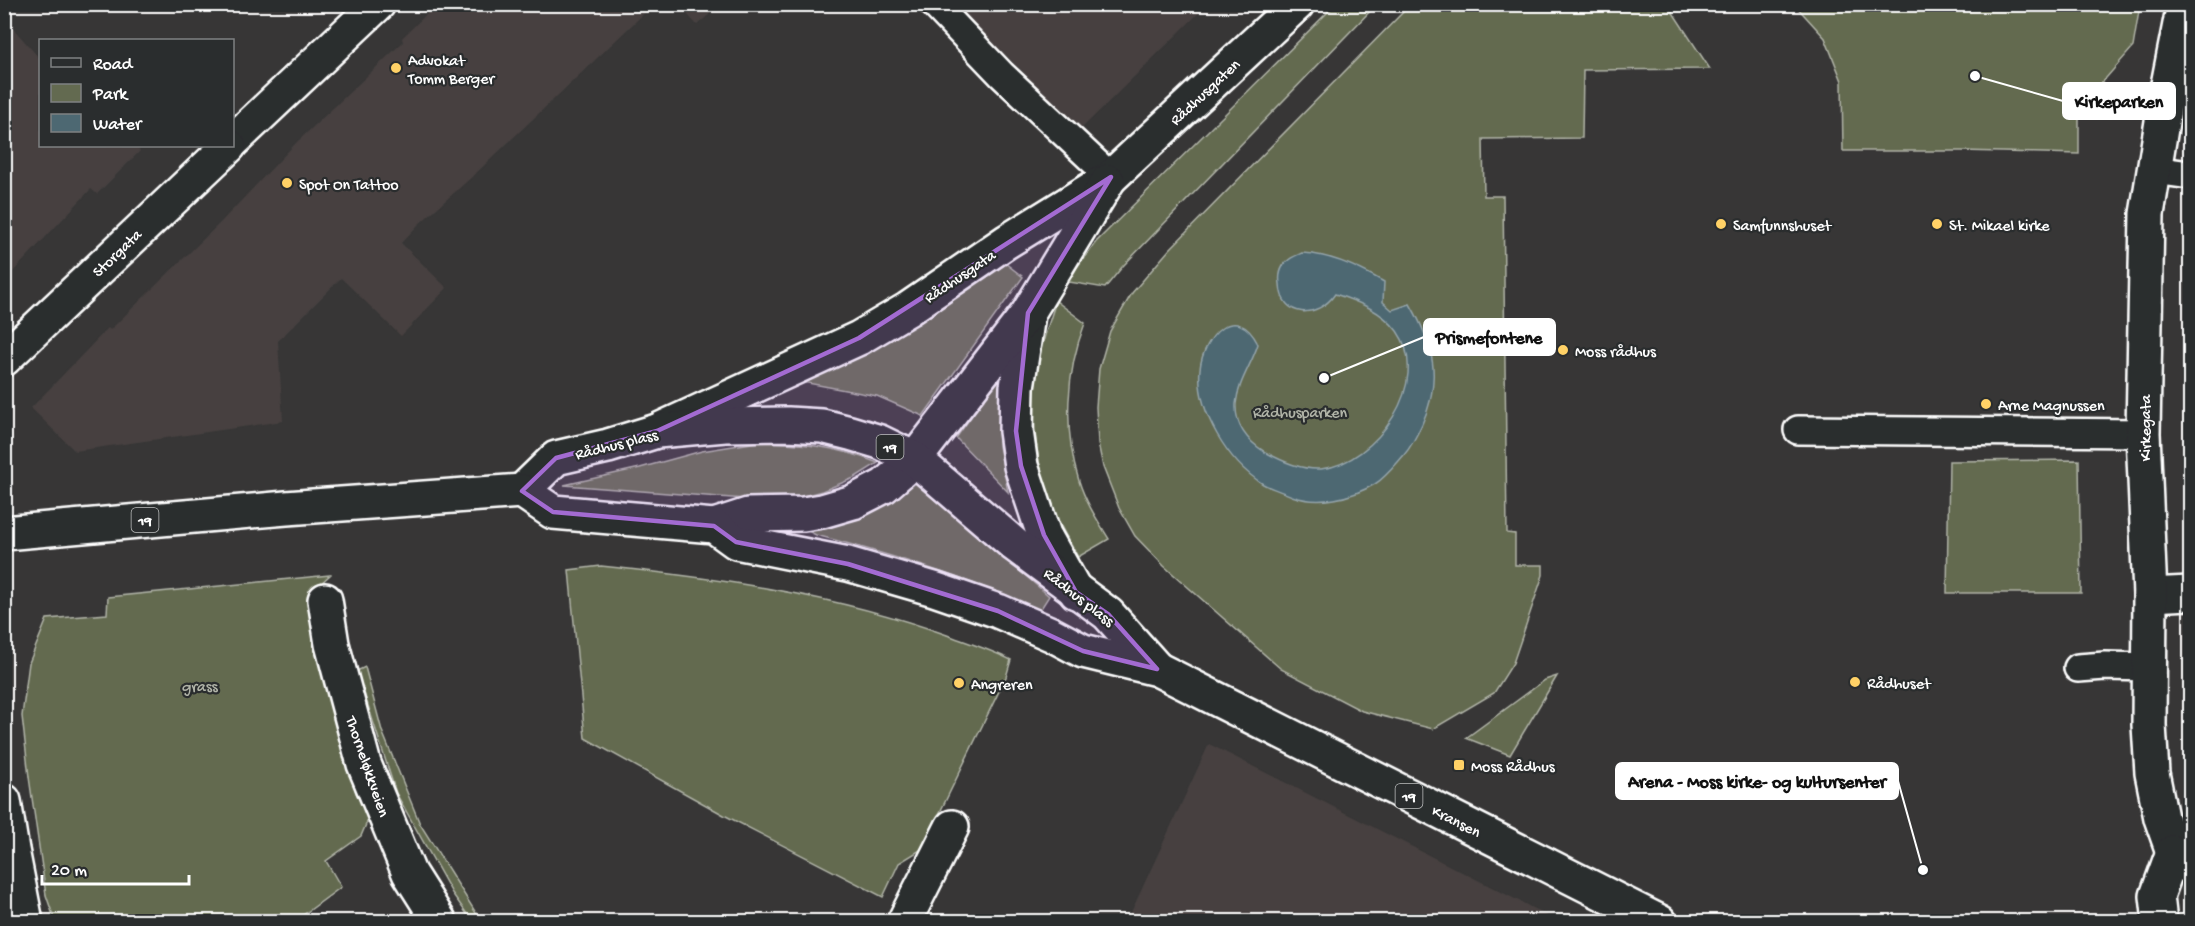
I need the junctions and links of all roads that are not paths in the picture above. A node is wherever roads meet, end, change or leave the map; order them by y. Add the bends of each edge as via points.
1 (378, 4) edge
2 (934, 4) edge
3 (1297, 4) edge
4 (2184, 4) edge
5 (2179, 85) edge
6 (234, 140) edge
7 (228, 147) edge
8 (2154, 170) junction
9 (2190, 175) edge
10 (1111, 177) junction
11 (1028, 313) junction
12 (4, 359) edge
13 (1798, 430) dead end
14 (657, 431) junction
15 (2143, 433) junction
16 (915, 459) junction
17 (522, 491) junction
18 (714, 526) junction
19 (4, 533) edge
20 (1076, 592) junction
21 (2190, 594) edge
22 (2150, 595) junction
23 (325, 600) dead end
24 (2150, 667) junction
25 (2078, 668) dead end
26 (1157, 669) junction
27 (4, 801) edge
28 (952, 827) dead end
29 (2182, 860) edge
30 (26, 921) edge
31 (440, 921) edge
32 (904, 921) edge
33 (1660, 921) edge
34 (2160, 921) edge

1 - 6 main road
2 - 10 lane via 1002,75
3 - 10 main road, Rådhusgaten
4 - 5 main road, Kirkegata
5 - 8 main road, Kirkegata
7 - 12 main road, Storgata
8 - 9 lane
8 - 15 main road, Kirkegata via 2147,214
10 - 11 main road
10 - 14 main road, Rådhusgata via 859,338
11 - 16 main road
11 - 20 main road via 1017,387 1016,431 1021,466 1044,535
13 - 15 lane
14 - 16 main road, Rådhus plass / 19 via 725,425 822,426 880,442
14 - 17 main road, Rådhus plass / 19 via 556,458
15 - 22 main road, Kirkegata
16 - 18 main road via 884,486 854,502 803,514 748,515
16 - 20 main road, Rådhus plass / 19
17 - 18 main road, 19 via 552,512
17 - 19 main road, 19
18 - 26 main road, 19 via 736,542 848,564 934,589 998,611 1083,651
20 - 26 main road, Rådhus plass / 19 via 1108,615
21 - 22 main road
22 - 24 main road, Kirkegata
23 - 31 main road, Thorneløkkveien via 364,764 409,873
24 - 25 lane
24 - 29 main road, Kirkegata via 2152,773 2161,818
26 - 33 main road, Kransen / 19
27 - 30 main road
28 - 32 main road
29 - 34 main road, Kirkegata via 2157,896

